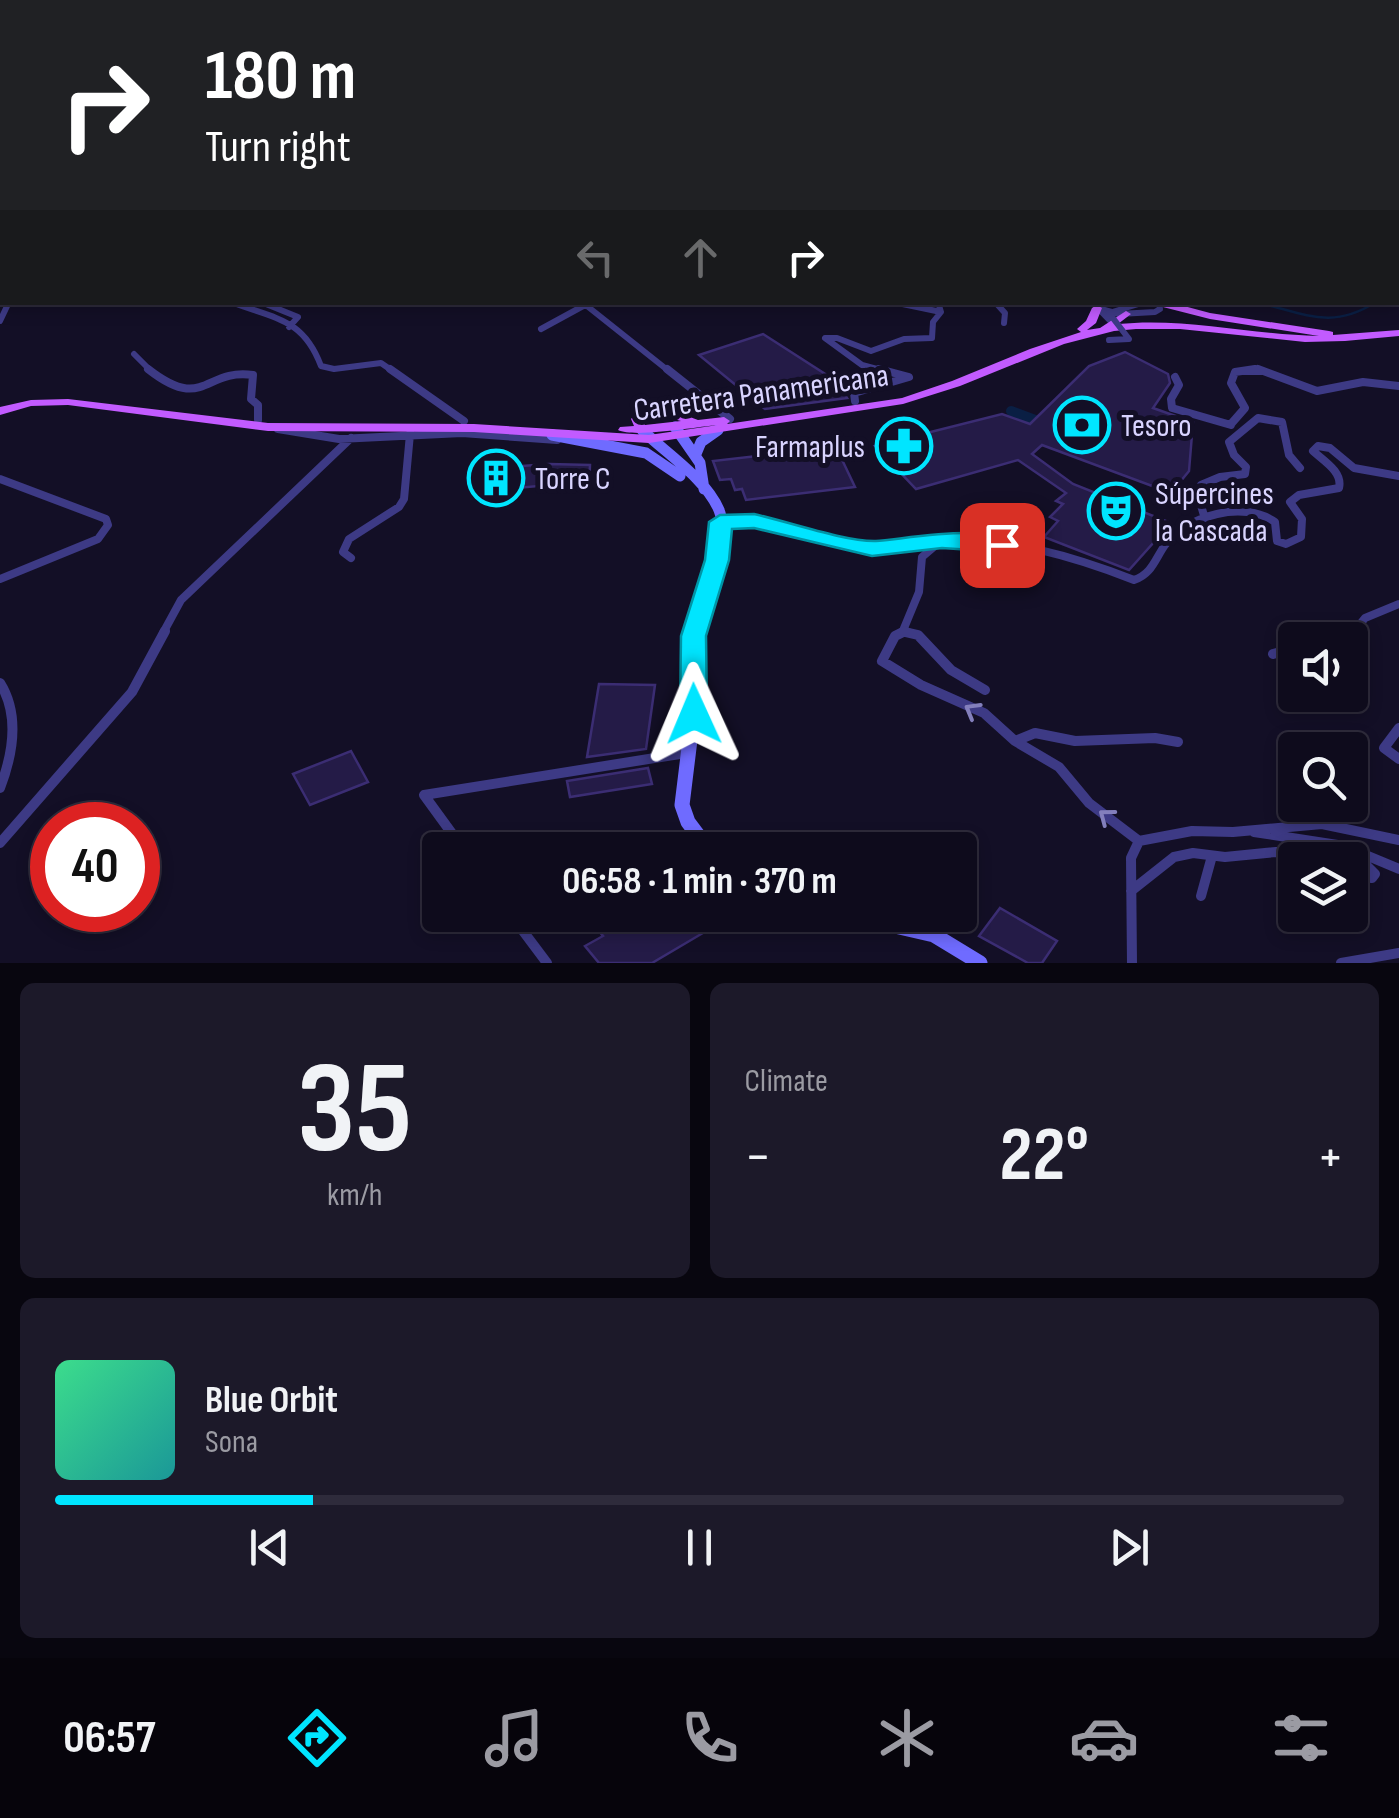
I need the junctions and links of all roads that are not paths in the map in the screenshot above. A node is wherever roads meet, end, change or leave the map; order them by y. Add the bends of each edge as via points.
1 (238, 305) edge
2 (268, 305) edge
3 (581, 305) edge
4 (584, 305) edge
5 (998, 305) edge
6 (1092, 305) edge
7 (1093, 305) edge
8 (1095, 305) edge
9 (1134, 305) edge
10 (1159, 305) edge
11 (1170, 305) edge
12 (939, 307) edge
13 (1126, 314) junction
14 (1004, 323) dead end
15 (1114, 325) junction
16 (289, 327) junction
17 (541, 329) dead end
18 (1087, 330) junction
19 (1399, 331) edge
20 (1332, 334) junction
21 (1109, 340) dead end
22 (134, 354) dead end
23 (1175, 377) dead end
24 (1399, 386) edge
25 (855, 401) junction
26 (0, 409) edge
27 (730, 420) junction
28 (464, 422) junction
29 (263, 424) junction
30 (695, 424) junction
31 (1232, 424) junction
32 (718, 430) junction
33 (678, 431) junction
34 (410, 434) junction
35 (548, 435) junction
36 (644, 436) junction
37 (351, 438) junction
38 (1230, 439) junction
39 (618, 446) junction
40 (646, 454) junction
41 (697, 456) junction
42 (1300, 468) dead end
43 (678, 470) junction
44 (1399, 476) edge
45 (0, 478) edge
46 (704, 489) junction
47 (1204, 519) junction
48 (720, 522) junction
49 (942, 540) junction
50 (351, 558) dead end
51 (0, 580) edge
52 (1399, 604) edge
53 (1363, 622) edge
54 (905, 632) junction
55 (1278, 653) edge
56 (1273, 654) dead end
57 (0, 683) edge
58 (985, 690) dead end
59 (1399, 728) edge
60 (1015, 741) junction
61 (1178, 742) dead end
62 (686, 753) junction
63 (1399, 760) edge
64 (0, 788) edge
65 (1242, 830) junction
66 (451, 832) edge
67 (696, 832) edge
68 (1399, 840) edge
69 (1139, 841) junction
70 (0, 843) edge
71 (1278, 852) edge
72 (1212, 856) junction
73 (1399, 869) edge
74 (1131, 892) junction
75 (1202, 896) dead end
76 (524, 932) edge
77 (925, 932) edge
78 (1399, 953) edge
79 (547, 963) edge
80 (980, 963) edge
81 (1132, 963) edge
82 (1341, 963) edge

1 - 16 street
2 - 16 street via 298,317
3 - 17 street
4 - 27 street
5 - 14 street
6 - 18 main road
7 - 15 street
8 - 13 street
9 - 21 street, bridge via 1109,312 1129,339
10 - 13 street via 1155,312
11 - 20 main road
12 - 25 street via 932,338 865,351 826,338 862,365 909,376 854,393
13 - 15 main road
15 - 18 main road, Carretera Panamericana
15 - 19 main road, Carretera Panamericana via 1314,340
15 - 20 main road, Carretera Panamericana via 1167,321
16 - 28 street via 315,346 320,366 382,363
18 - 25 main road, Carretera Panamericana via 924,387
18 - 32 main road, Carretera Panamericana via 938,392
19 - 20 main road, Carretera Panamericana
22 - 29 street via 175,390 188,393 234,374 254,375 250,399
23 - 31 street via 1172,408
24 - 31 street via 1363,382 1317,391 1241,370 1232,383 1244,408
25 - 27 main road, Carretera Panamericana
26 - 29 main road, Carretera Panamericana via 33,398 69,398
27 - 30 main road, Carretera Panamericana
28 - 29 main road, Carretera Panamericana
28 - 36 main road, Carretera Panamericana
29 - 35 main road, Carretera Panamericana
29 - 37 street
30 - 33 main road, Carretera Panamericana
30 - 36 main road via 672,414 640,415
31 - 38 street
32 - 33 main road, Carretera Panamericana
32 - 41 street via 701,442
33 - 36 main road, Carretera Panamericana
33 - 41 street
34 - 37 street
34 - 39 street
34 - 50 street via 404,500 349,539 343,552
35 - 36 main road, Carretera Panamericana
35 - 39 street
36 - 40 street
36 - 43 street
37 - 70 street via 181,600 132,692
38 - 42 street via 1258,418 1278,420
38 - 47 street via 1245,474 1201,485
39 - 40 street
40 - 43 street
41 - 43 street
41 - 46 street
43 - 46 street
44 - 47 street via 1354,468 1318,446 1313,451 1341,483 1290,502 1302,519 1301,537 1277,541 1274,522 1258,512
45 - 51 street via 92,512 108,525 98,539
46 - 48 street
47 - 49 street via 1168,541 1141,580 1066,554
48 - 49 street via 754,521 872,549
48 - 62 street via 717,560 694,636 695,699
49 - 54 street via 922,557
52 - 53 street
54 - 58 street via 918,635 952,670
60 -> 54 street via 984,713 885,664 889,644
55 - 56 street
57 - 64 street via 8,693 10,755
59 - 63 street via 1384,748
60 - 61 street via 1034,734
69 -> 60 street via 1089,803 1059,766
62 - 66 street via 424,795
62 - 67 street via 682,806
65 - 68 street via 1322,824
65 - 69 street
65 - 73 street via 1344,846
69 - 74 street via 1130,858
71 - 72 street
72 - 74 street via 1174,857
72 - 75 street
74 - 81 street
76 - 79 street
77 - 80 street
78 - 82 street

